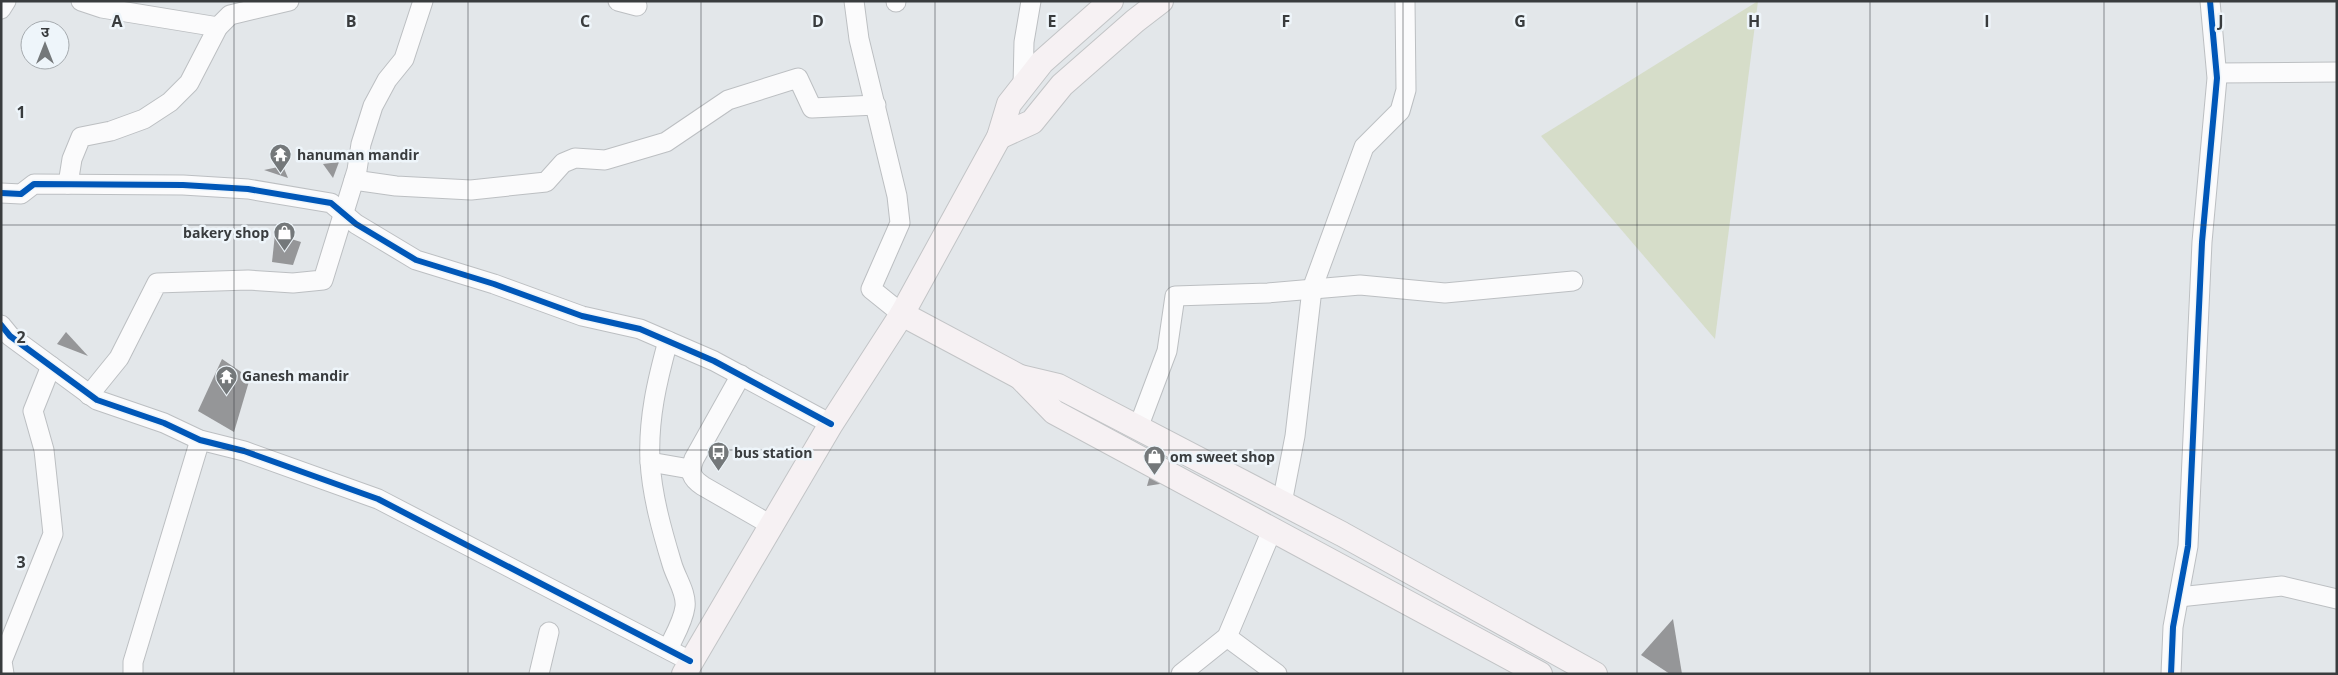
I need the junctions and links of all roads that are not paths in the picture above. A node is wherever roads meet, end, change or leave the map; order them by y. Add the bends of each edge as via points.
1 (6, 1) edge
2 (81, 1) edge
3 (289, 1) edge
4 (423, 1) edge
5 (618, 1) edge
6 (854, 1) edge
7 (1030, 1) edge
8 (1111, 1) edge
9 (1161, 1) edge
10 (1405, 1) edge
11 (2210, 1) edge
12 (637, 6) dead end
13 (1, 9) edge
14 (218, 28) junction
15 (2337, 72) edge
16 (2217, 73) junction
17 (1023, 86) junction
18 (876, 105) junction
19 (999, 137) junction
20 (354, 180) junction
21 (68, 184) junction
22 (1, 193) edge
23 (343, 213) junction
24 (1573, 281) dead end
25 (1312, 289) junction
26 (902, 314) junction
27 (4, 336) edge
28 (668, 341) junction
29 (50, 366) junction
30 (741, 375) junction
31 (1020, 377) junction
32 (89, 394) junction
33 (832, 424) junction
34 (1138, 428) junction
35 (200, 440) junction
36 (650, 462) junction
37 (690, 469) junction
38 (1282, 503) junction
39 (771, 525) junction
40 (1272, 530) junction
41 (2179, 597) junction
42 (2337, 599) edge
43 (549, 632) dead end
44 (1227, 637) junction
45 (668, 649) junction
46 (687, 667) edge
47 (4, 674) edge
48 (133, 674) edge
49 (539, 674) edge
50 (1181, 674) edge
51 (1277, 674) edge
52 (1540, 674) edge
53 (1594, 674) edge
54 (2171, 674) edge

1 - 13 street
2 - 14 street via 102,8
3 - 14 street via 230,15
4 - 20 street via 404,59 387,80 373,106 360,144
5 - 12 street
6 - 18 street via 859,39
7 - 17 street via 1024,42
8 - 17 main road via 1042,62
9 - 19 main road via 1062,85 1032,122
10 - 25 street via 1406,90 1400,111 1364,148
11 - 16 street
14 - 21 street via 189,83 170,102 144,119 81,137 72,159
15 - 16 street
16 - 41 street via 2202,242 2188,546
17 - 19 main road via 1009,104
18 - 20 street via 812,108 798,78 728,100 666,142 605,160 575,158 563,163 546,182 471,190
18 - 26 street via 900,223 871,289
19 - 26 main road
20 - 23 street
21 - 22 street via 34,184 21,194
21 - 23 street via 183,184 248,188 331,203
23 - 28 street via 416,260 582,316 640,329
23 - 32 street via 323,280 157,283 119,358
24 - 25 street via 1445,293 1360,285
25 - 34 street via 1175,296 1167,351
25 - 38 street via 1295,436
26 - 31 main road
26 - 33 main road
27 - 29 street
28 - 30 street
28 - 36 street via 650,421
29 - 32 street
29 - 47 street via 33,411 44,450 53,534 2,661
30 - 33 street
30 - 37 street
31 - 34 main road via 1058,386
31 - 40 main road via 1054,412
32 - 35 street via 96,400 164,423
33 - 39 main road
34 - 38 main road
35 - 45 street via 244,450 378,499
35 - 48 street via 133,662
36 - 37 street
36 - 45 street via 659,519 686,606
37 - 39 street via 693,479 703,486
38 - 53 main road
39 - 46 main road
40 - 44 street
40 - 52 main road
41 - 42 street via 2282,586
41 - 54 street via 2173,627
43 - 49 street
44 - 50 street
44 - 51 street
45 - 46 street

